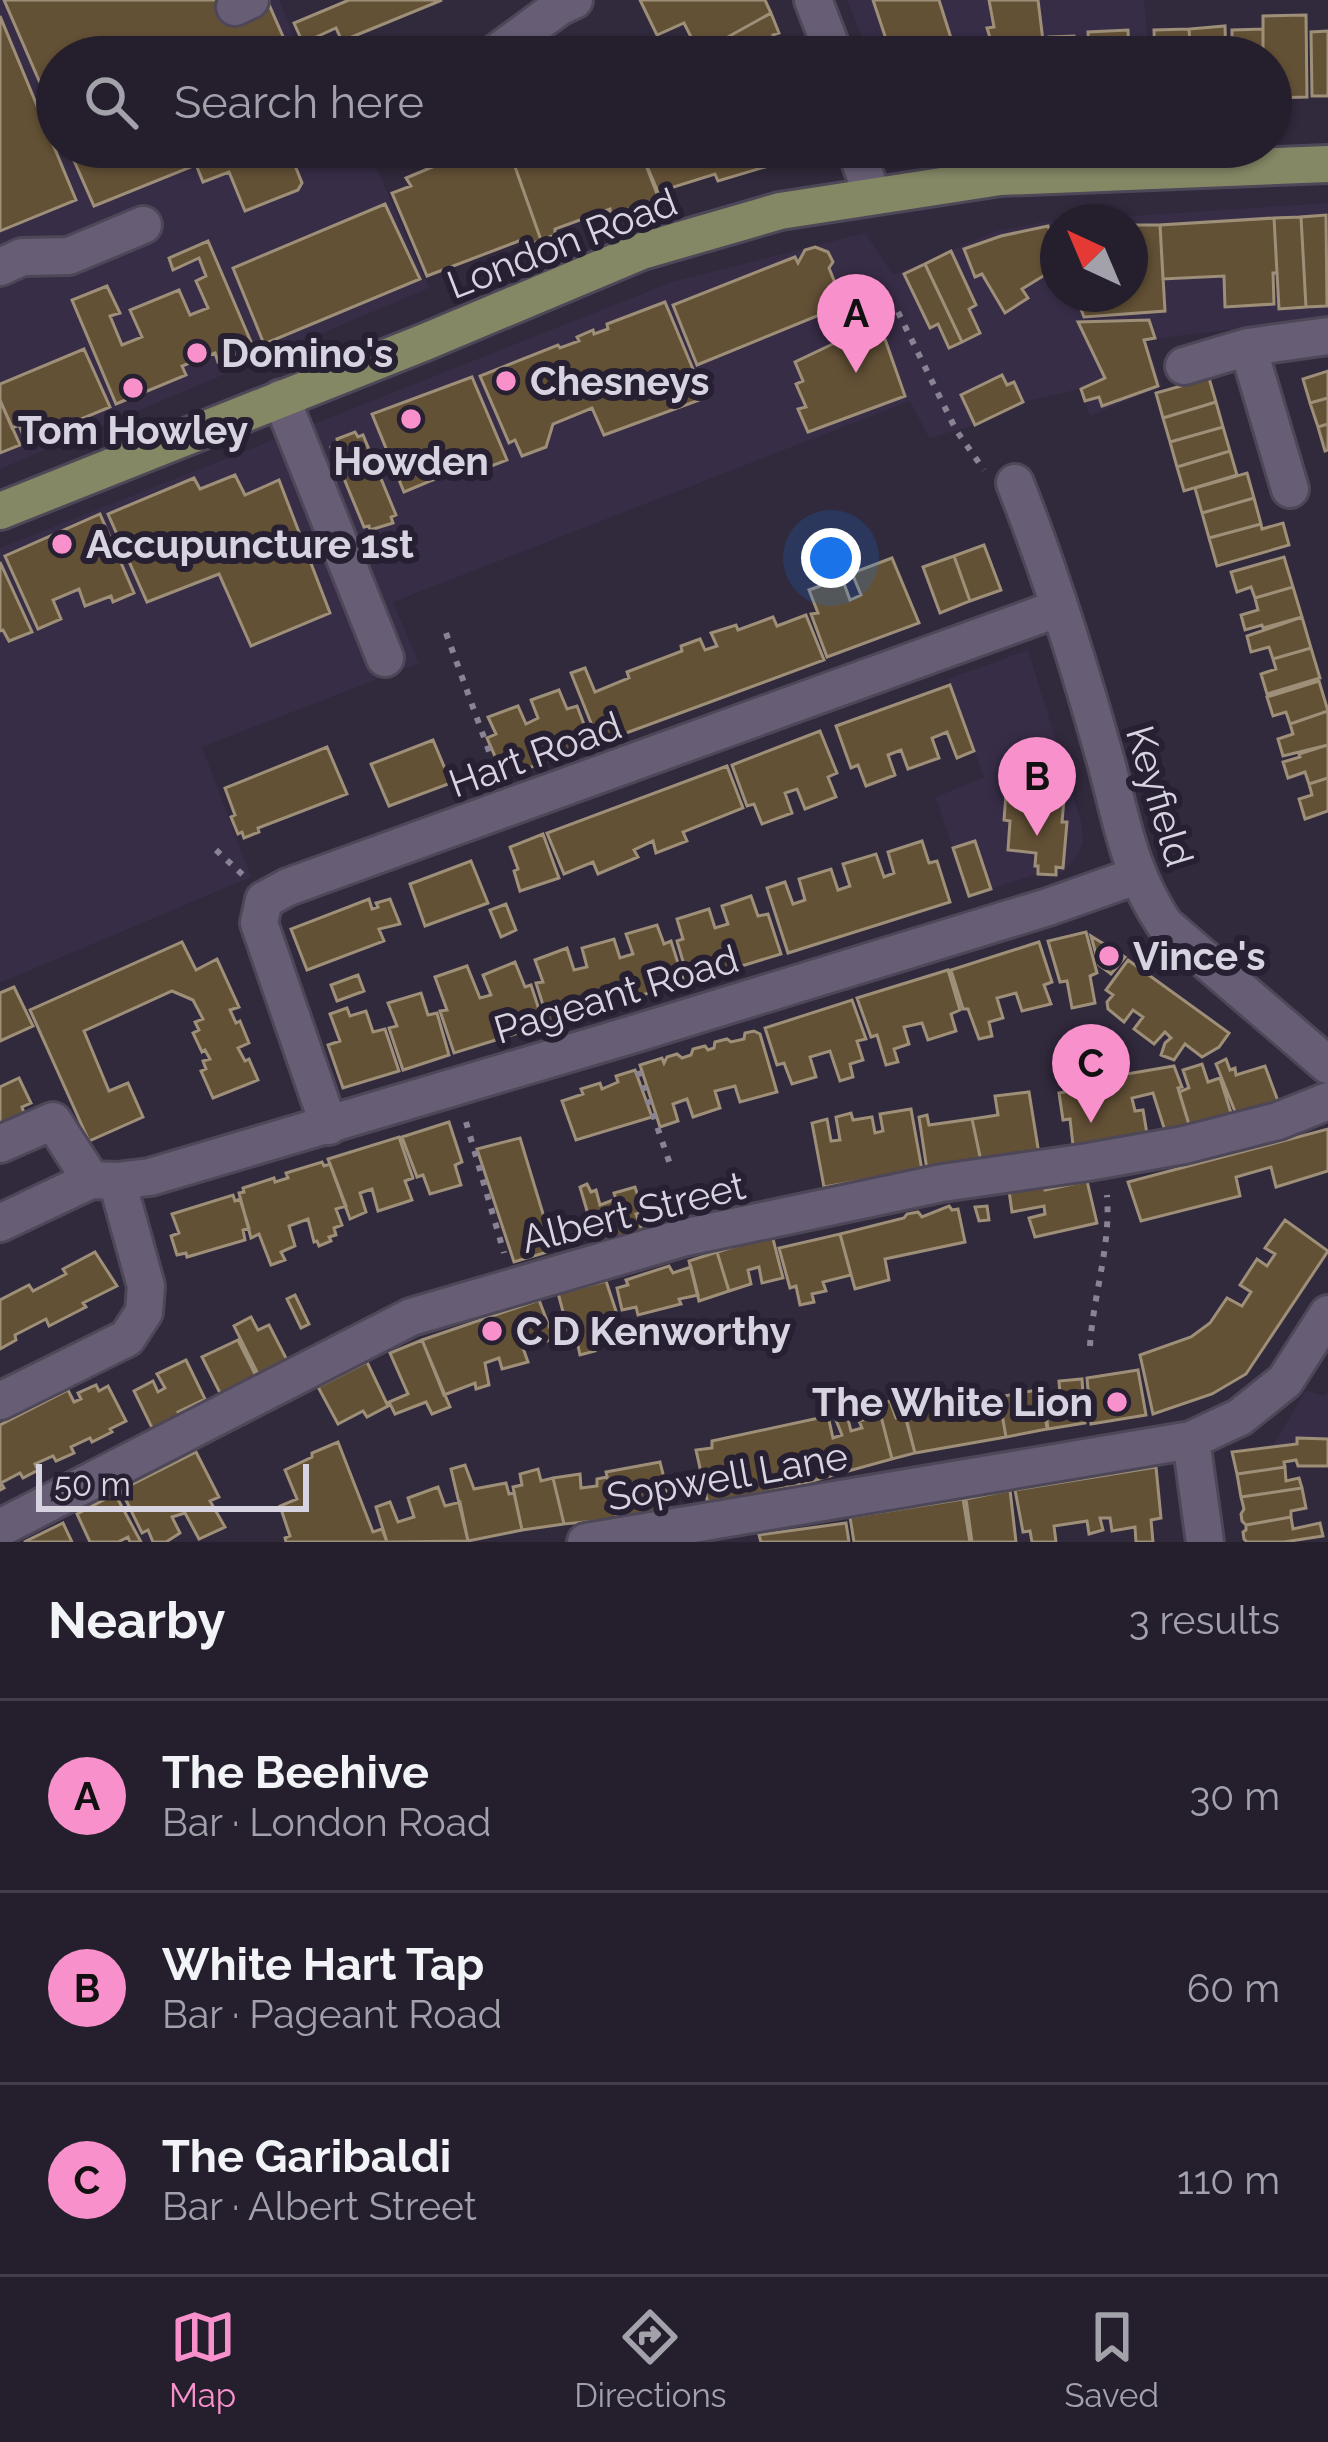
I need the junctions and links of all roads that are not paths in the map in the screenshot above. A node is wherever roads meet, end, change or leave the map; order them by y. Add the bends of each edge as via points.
1 (813, 0) edge
2 (558, 2) edge
3 (517, 36) edge
4 (827, 36) edge
5 (1328, 164) edge
6 (1292, 165) edge
7 (862, 168) edge
8 (1227, 168) edge
9 (872, 195) junction
10 (143, 225) dead end
11 (0, 267) edge
12 (1328, 336) edge
13 (1248, 347) junction
14 (1184, 366) dead end
15 (281, 398) junction
16 (1015, 483) road end
17 (1291, 489) dead end
18 (0, 511) edge
19 (1059, 608) junction
20 (385, 658) dead end
21 (1136, 877) junction
22 (1328, 1065) edge
23 (1328, 1101) edge
24 (328, 1126) junction
25 (0, 1144) edge
26 (104, 1181) junction
27 (0, 1223) edge
28 (1328, 1314) edge
29 (0, 1401) edge
30 (1191, 1440) junction
31 (0, 1528) edge
32 (640, 1538) edge
33 (586, 1542) edge
34 (1205, 1542) edge

1 - 4 street
2 - 3 street
5 - 6 main road, London Road
7 - 9 street
8 - 9 main road, London Road via 1000,177
9 - 15 main road, London Road via 642,251
10 - 11 street via 69,256 22,257
12 - 13 street
13 - 14 street
13 - 17 street
15 - 18 main road, London Road
15 - 20 street
16 - 19 street, Keyfield
19 - 21 street, Keyfield
19 - 24 street, Hart Road via 264,900 259,922
21 - 22 street, Keyfield via 1165,925
21 - 24 street, Pageant Road
23 - 31 street, Albert Street via 1184,1144 942,1183 682,1238 411,1317
24 - 26 street, Pageant Road via 150,1177
25 - 26 street via 53,1121
26 - 27 street, Pageant Road
26 - 29 street via 146,1286 143,1312 127,1338
28 - 30 street, Sopwell Lane via 1285,1381 1240,1417
30 - 32 street, Sopwell Lane
30 - 34 street
32 - 33 street, Sopwell Lane

